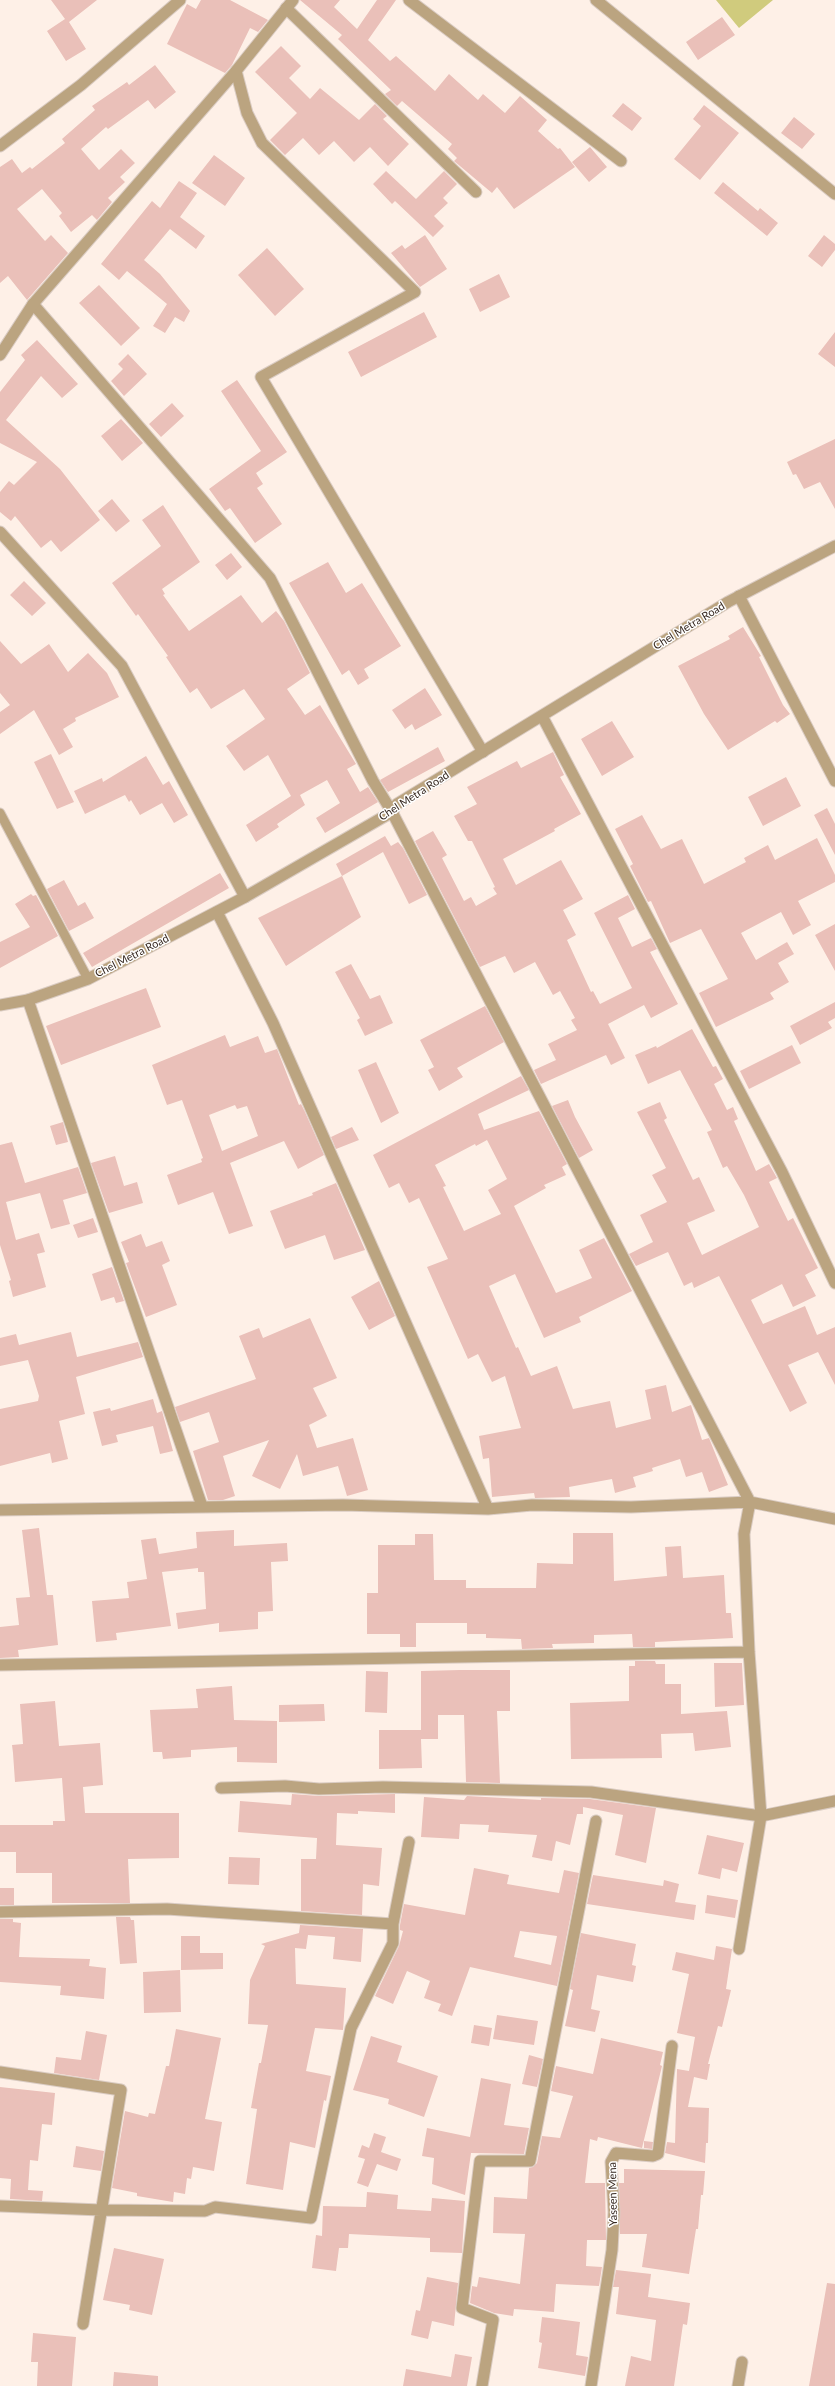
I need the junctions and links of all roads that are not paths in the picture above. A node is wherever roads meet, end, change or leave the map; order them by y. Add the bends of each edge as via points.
1 (180, 0) edge
2 (409, 0) edge
3 (596, 0) edge
4 (289, 4) edge
5 (236, 71) junction
6 (0, 146) edge
7 (621, 161) dead end
8 (476, 192) dead end
9 (835, 194) edge
10 (33, 304) junction
11 (0, 355) edge
12 (0, 532) edge
13 (835, 546) edge
14 (739, 596) junction
15 (542, 716) junction
16 (483, 752) junction
17 (835, 781) edge
18 (392, 812) junction
19 (0, 813) edge
20 (245, 897) junction
21 (217, 912) junction
22 (88, 979) junction
23 (28, 1000) junction
24 (0, 1005) edge
25 (835, 1283) edge
26 (750, 1502) junction
27 (202, 1506) junction
28 (0, 1510) edge
29 (488, 1510) junction
30 (835, 1519) edge
31 (749, 1652) junction
32 (0, 1665) edge
33 (221, 1788) dead end
34 (835, 1801) edge
35 (761, 1816) junction
36 (596, 1821) dead end
37 (409, 1842) dead end
38 (0, 1912) edge
39 (393, 1924) junction
40 (739, 1949) dead end
41 (672, 2046) dead end
42 (0, 2072) edge
43 (0, 2206) edge
44 (101, 2210) junction
45 (82, 2324) dead end
46 (742, 2362) dead end
47 (482, 2386) edge
48 (591, 2386) edge
49 (738, 2386) edge

1 - 6 street via 82,85
2 - 7 street
3 - 9 street
4 - 5 street
4 - 8 street
5 - 10 street
5 - 16 street via 247,113 262,143 415,292 261,377
10 - 11 street
10 - 18 street via 270,578 373,781
12 - 20 street via 122,666
13 - 14 street, Chel Metra Road
14 - 15 street, Chel Metra Road
14 - 17 street
15 - 16 street, Chel Metra Road
15 - 25 street via 779,1167
16 - 18 street, Chel Metra Road via 397,804
18 - 20 street, Chel Metra Road
18 - 26 street
19 - 22 lane
20 - 21 street, Chel Metra Road
21 - 22 street, Chel Metra Road
21 - 29 street via 272,1023
22 - 23 street, Chel Metra Road
23 - 24 street, Chel Metra Road
23 - 27 street
26 - 29 street via 631,1507 532,1505
26 - 30 street
26 - 31 street via 744,1534
27 - 28 street
27 - 29 street via 342,1505
31 - 32 street
31 - 35 street
33 - 35 street via 383,1787 591,1792
34 - 35 street
35 - 40 street
36 - 47 street via 530,2161 480,2161 462,2308 494,2320
37 - 39 street
38 - 39 street via 166,1909
39 - 44 street via 393,1943 351,2028 311,2218 215,2207 205,2211
41 - 48 street, Yaseen Mena via 658,2154 653,2156 616,2153 610,2162 614,2212 612,2250
42 - 44 street via 121,2090
43 - 44 street
44 - 45 street
46 - 49 street

